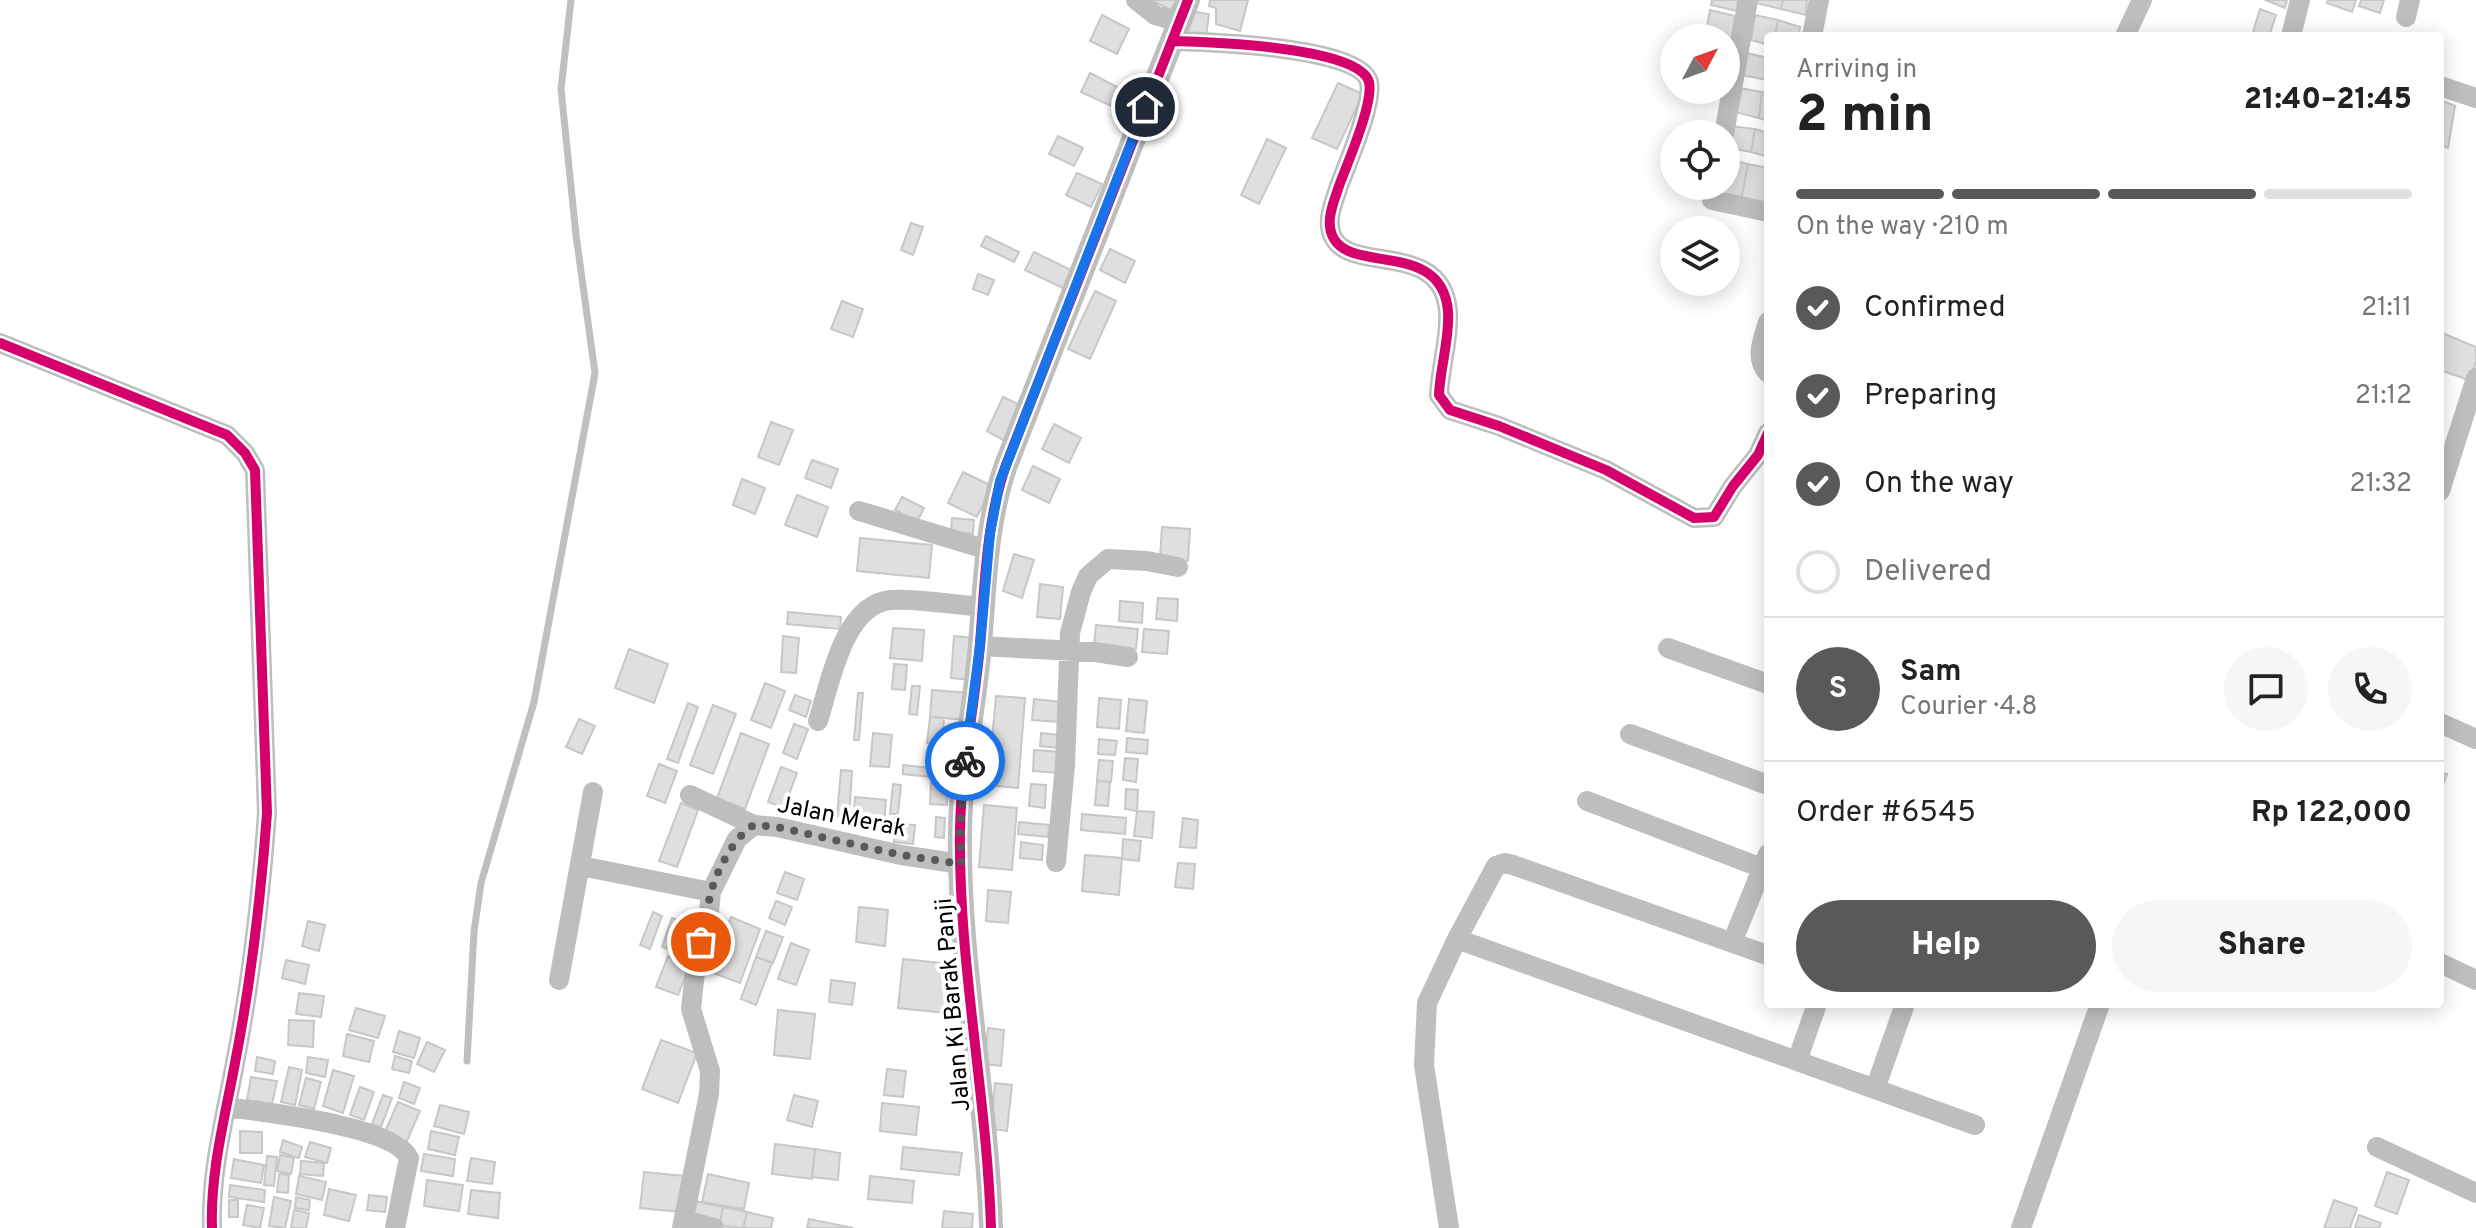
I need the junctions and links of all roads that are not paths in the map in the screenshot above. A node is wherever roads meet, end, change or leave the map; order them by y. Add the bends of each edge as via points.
1 (1136, 0) edge
2 (1748, 0) edge
3 (1819, 0) edge
4 (2142, 0) edge
5 (2300, 0) edge
6 (1179, 21) edge
7 (1813, 32) edge
8 (2127, 32) edge
9 (2292, 32) edge
10 (2444, 87) edge
11 (2476, 98) edge
12 (1727, 120) edge
13 (1712, 200) edge
14 (1764, 211) edge
15 (1764, 338) edge
16 (0, 343) edge
17 (1764, 370) edge
18 (2476, 378) edge
19 (1764, 442) edge
20 (2444, 478) edge
21 (859, 511) dead end
22 (988, 550) junction
23 (1178, 567) dead end
24 (983, 607) junction
25 (980, 646) junction
26 (1668, 648) dead end
27 (1068, 651) junction
28 (1128, 657) dead end
29 (1764, 683) edge
30 (818, 721) dead end
31 (2444, 725) edge
32 (1630, 734) dead end
33 (2476, 739) edge
34 (1764, 784) edge
35 (593, 792) dead end
36 (690, 795) dead end
37 (1587, 801) dead end
38 (754, 825) junction
39 (1764, 861) edge
40 (1056, 862) dead end
41 (1764, 863) edge
42 (961, 864) junction
43 (581, 866) junction
44 (711, 892) junction
45 (1457, 939) junction
46 (1732, 943) junction
47 (1764, 954) edge
48 (2444, 965) edge
49 (559, 980) dead end
50 (2476, 980) edge
51 (1816, 1008) edge
52 (1904, 1008) edge
53 (2099, 1008) edge
54 (1797, 1061) junction
55 (1875, 1089) junction
56 (226, 1107) junction
57 (1975, 1125) dead end
58 (2377, 1147) dead end
59 (2476, 1193) edge
60 (683, 1224) edge
61 (212, 1228) edge
62 (395, 1228) edge
63 (714, 1228) edge
64 (991, 1228) edge
65 (1449, 1228) edge
66 (2021, 1228) edge

1 - 6 street via 1155,15
2 - 12 street
3 - 7 street
4 - 8 street
5 - 9 street
6 - 19 street via 1232,42 1336,60 1365,73 1370,83 1366,112 1338,191 1330,225 1333,238 1349,251 1406,263 1435,279 1443,290 1448,310 1439,395 1450,410 1606,470 1680,512 1705,519 1714,517
6 - 22 street, Jalan Ki Barak Panji via 1000,481
10 - 11 street
13 - 14 street
15 - 17 street via 1759,358
16 - 56 street via 227,435 255,470 267,813 249,982
18 - 20 street
21 - 22 street
22 - 24 street, Jalan Ki Barak Panji
23 - 27 street via 1108,559 1098,566 1081,592
24 - 25 street, Jalan Ki Barak Panji
24 - 30 street via 890,600 868,606 841,648
25 - 27 street
25 - 42 street, Jalan Ki Barak Panji via 963,780
26 - 29 street
27 - 28 street
27 - 40 street
31 - 33 street
32 - 34 street
35 - 43 street
36 - 38 street
37 - 39 street
38 - 42 street, Jalan Merak
38 - 44 street, Jalan Merak via 737,839
41 - 46 street
42 - 64 street, Jalan Ki Barak Panji
43 - 44 street
43 - 49 street
44 - 60 street, Jalan Merak via 691,1009 710,1071 709,1094
45 - 46 street via 1489,876 1505,863
45 - 54 street
45 - 65 street via 1427,1003 1423,1057
46 - 47 street
48 - 50 street
51 - 54 street
52 - 55 street
53 - 66 street
54 - 55 street
55 - 57 street
56 - 61 street
56 - 62 street via 320,1121 389,1140 405,1150 409,1158
58 - 59 street
60 - 63 street

